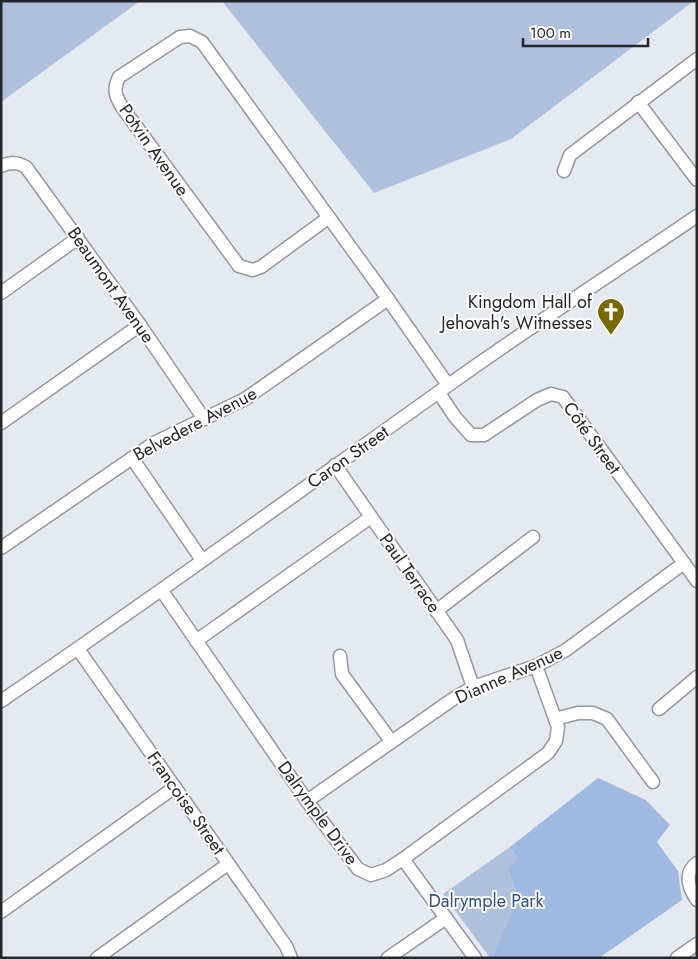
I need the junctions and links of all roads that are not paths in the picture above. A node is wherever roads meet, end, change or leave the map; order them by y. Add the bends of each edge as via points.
1 (697, 59) edge
2 (638, 102) junction
3 (5, 164) edge
4 (564, 171) dead end
5 (697, 180) edge
6 (697, 216) edge
7 (328, 218) junction
8 (78, 238) junction
9 (1, 293) edge
10 (388, 299) junction
11 (140, 325) junction
12 (443, 389) junction
13 (204, 419) junction
14 (1, 423) edge
15 (132, 458) junction
16 (335, 465) junction
17 (371, 517) junction
18 (533, 537) dead end
19 (1, 548) edge
20 (202, 560) junction
21 (684, 563) junction
22 (697, 581) edge
23 (162, 591) junction
24 (436, 611) junction
25 (196, 640) junction
26 (78, 649) junction
27 (340, 656) dead end
28 (536, 666) junction
29 (694, 684) edge
30 (473, 687) junction
31 (1, 701) edge
32 (659, 709) dead end
33 (555, 719) junction
34 (391, 741) junction
35 (653, 782) dead end
36 (175, 787) junction
37 (307, 801) junction
38 (403, 859) junction
39 (697, 863) edge
40 (228, 864) junction
41 (697, 900) edge
42 (1, 912) edge
43 (446, 918) junction
44 (697, 944) edge
45 (97, 958) edge
46 (291, 958) edge
47 (388, 958) edge
48 (475, 958) edge
49 (677, 958) edge

1 - 2 street
2 - 4 street via 570,155
2 - 5 street
3 - 8 street, Beaumont Avenue via 18,163 26,167
6 - 12 street, Caron Street
7 - 7 street, Potvin Avenue via 202,42 190,36 180,37 119,77 115,94 122,107 239,266 253,270 261,267
7 - 10 street, Potvin Avenue
8 - 9 street
8 - 11 street, Beaumont Avenue
10 - 12 street, Potvin Avenue
10 - 13 street, Belvedere Avenue via 246,400
11 - 13 street, Beaumont Avenue
11 - 14 street
12 - 16 street, Caron Street
12 - 21 street, Côté Street via 455,417 471,435 484,435 551,394 563,397
13 - 15 street, Belvedere Avenue via 154,443
15 - 19 street, Belvedere Avenue
15 - 20 street
16 - 17 street, Paul Terrace
16 - 20 street, Caron Street
17 - 24 street, Paul Terrace
17 - 25 street
18 - 24 street
20 - 23 street, Caron Street
21 - 22 street, Côté Street
21 - 28 street, Dianne Avenue via 566,650
23 - 25 street, Dalrymple Drive
23 - 26 street, Caron Street
24 - 30 street, Paul Terrace via 457,640
25 - 37 street, Dalrymple Drive
26 - 31 street, Caron Street
26 - 36 street, Francoise Street
27 - 34 street via 342,674
28 - 30 street, Dianne Avenue
28 - 33 street, Dalrymple Drive
29 - 32 street
30 - 34 street, Dianne Avenue
33 - 35 street via 593,713 607,719
33 - 38 street, Dalrymple Drive via 558,727 556,741 548,753
34 - 37 street, Dianne Avenue
36 - 40 street, Francoise Street
36 - 42 street
37 - 38 street, Dalrymple Drive via 358,869 371,875
38 - 43 street
39 - 41 street via 688,884
40 - 45 street
40 - 46 street, Francoise Street via 286,946
43 - 47 street
43 - 48 street
44 - 49 street

